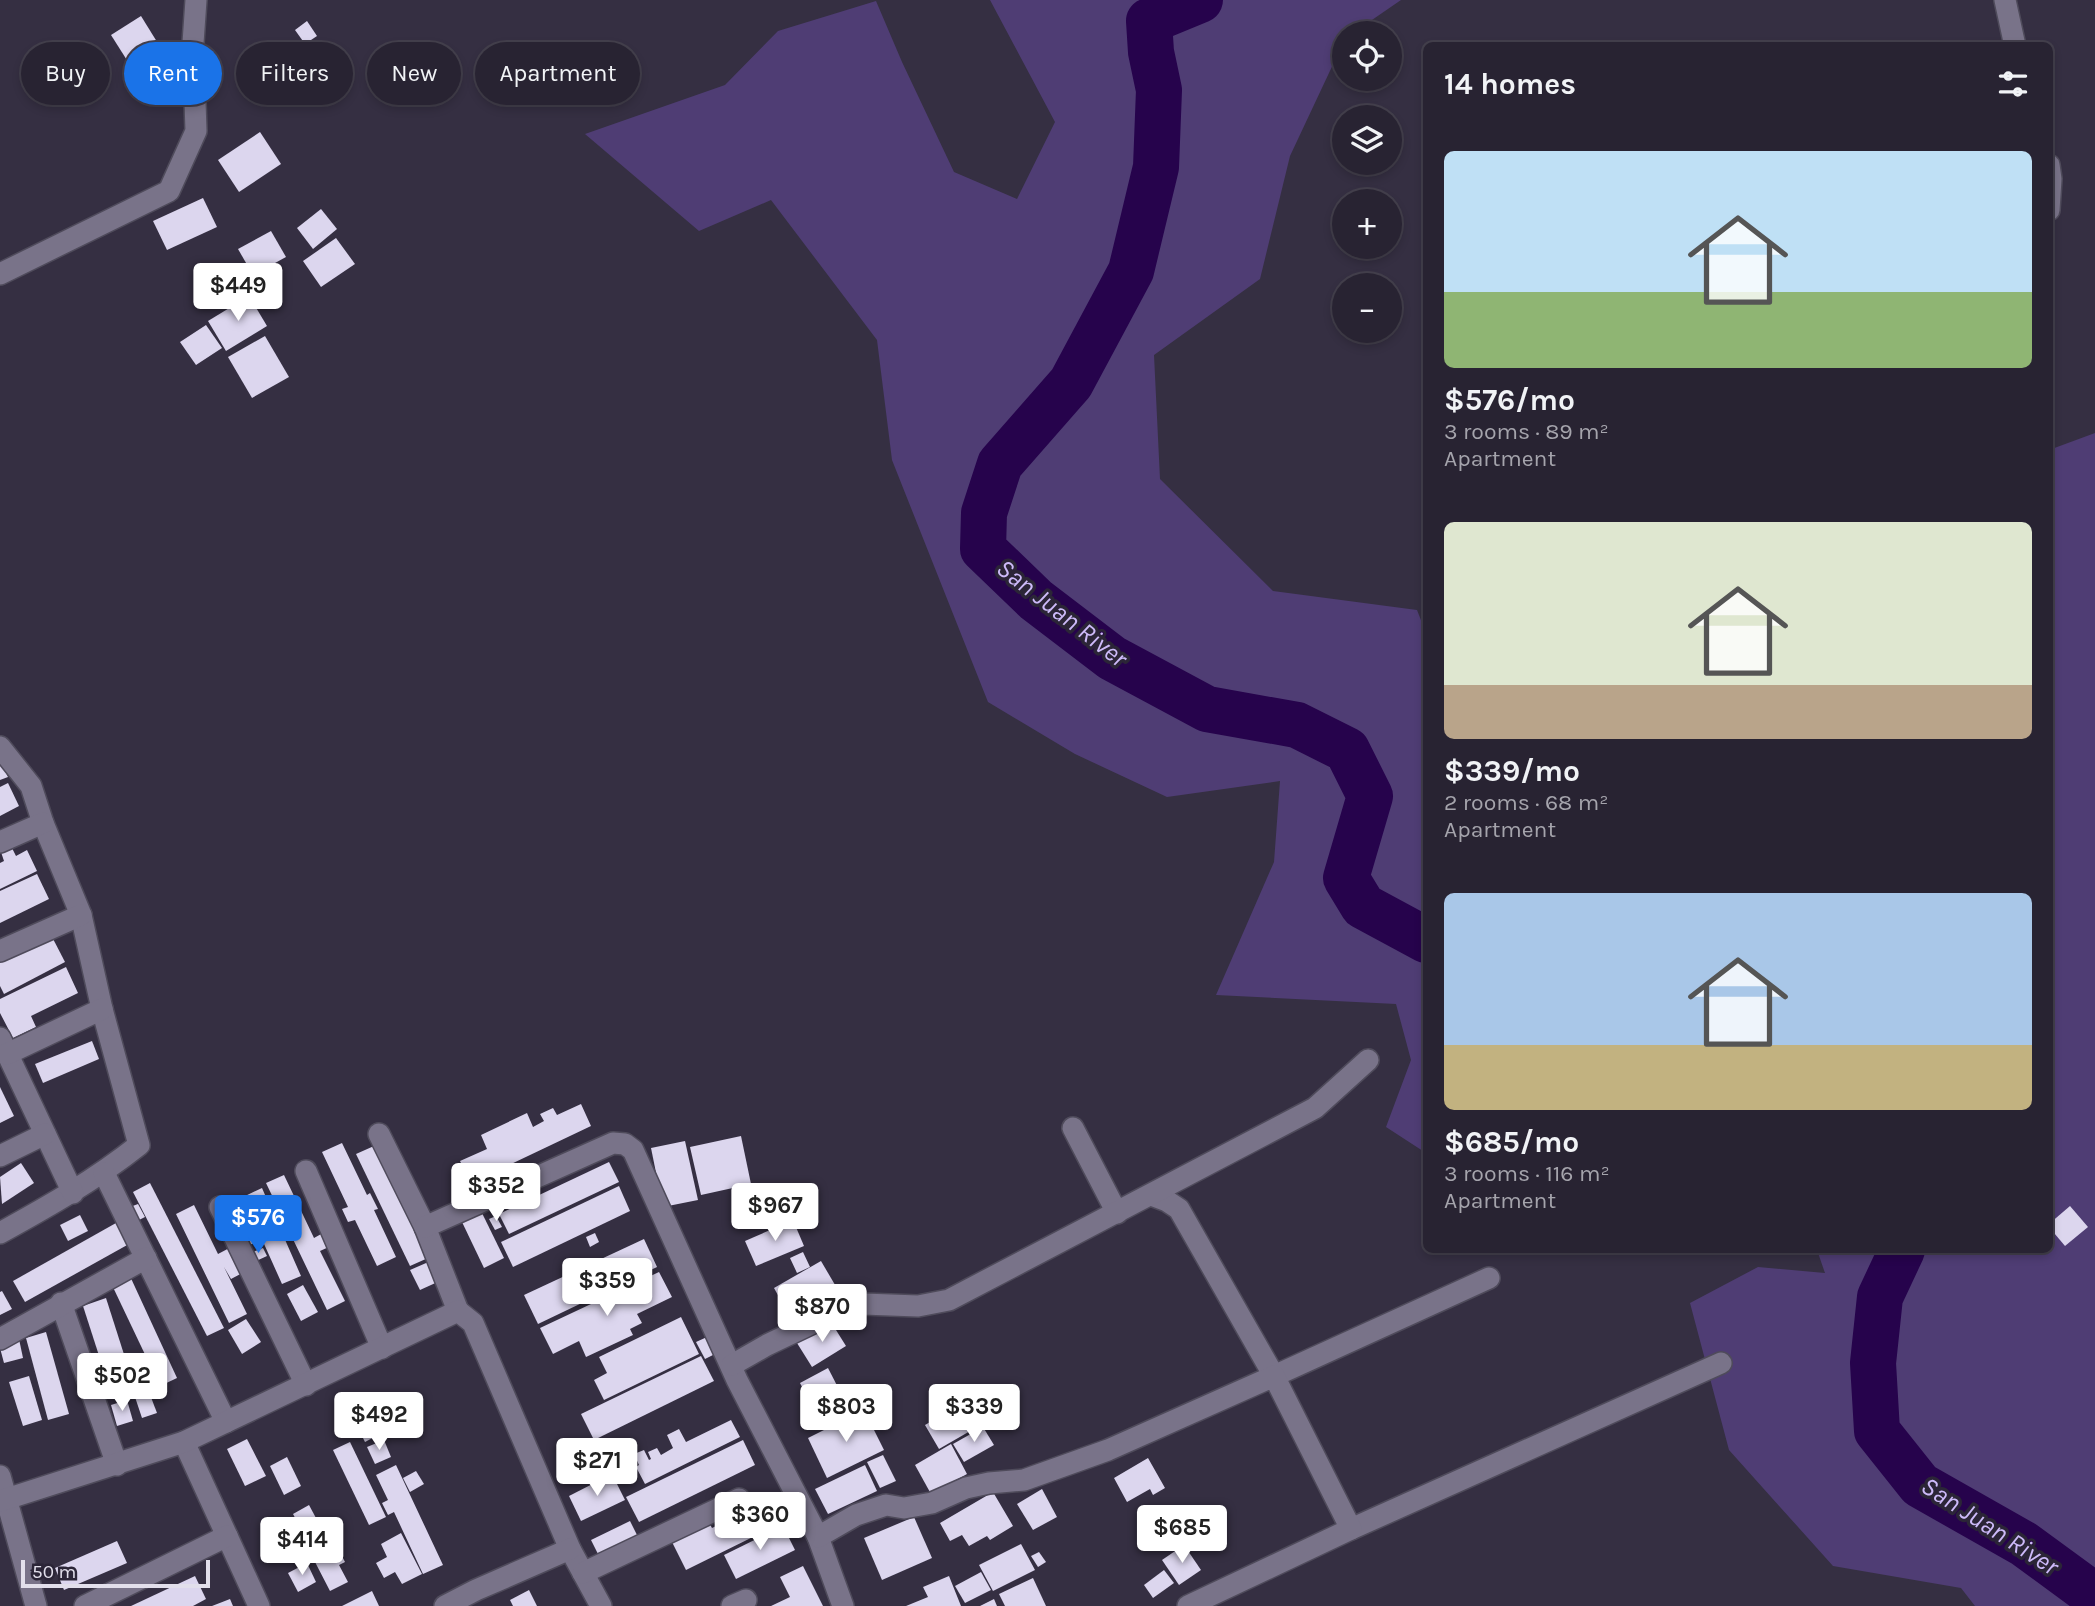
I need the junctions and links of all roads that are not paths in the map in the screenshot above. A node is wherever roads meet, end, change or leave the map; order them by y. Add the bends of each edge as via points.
1 (196, 0) edge
2 (2005, 0) edge
3 (2014, 42) edge
4 (0, 274) edge
5 (0, 747) edge
6 (43, 823) junction
7 (0, 842) edge
8 (80, 915) junction
9 (0, 951) edge
10 (102, 1009) junction
11 (4, 1046) edge
12 (1368, 1060) dead end
13 (1073, 1128) dead end
14 (45, 1134) junction
15 (379, 1134) dead end
16 (0, 1156) edge
17 (306, 1171) dead end
18 (104, 1173) junction
19 (73, 1193) junction
20 (1151, 1195) junction
21 (220, 1207) dead end
22 (1118, 1213) junction
23 (425, 1227) junction
24 (0, 1233) edge
25 (146, 1258) junction
26 (1489, 1278) dead end
27 (61, 1303) junction
28 (457, 1311) junction
29 (0, 1339) edge
30 (382, 1348) junction
31 (1721, 1363) dead end
32 (732, 1366) junction
33 (1274, 1376) junction
34 (306, 1385) junction
35 (226, 1422) junction
36 (184, 1442) junction
37 (117, 1465) junction
38 (0, 1476) edge
39 (738, 1499) dead end
40 (3, 1500) edge
41 (1351, 1529) junction
42 (227, 1536) junction
43 (818, 1538) junction
44 (570, 1549) junction
45 (583, 1573) junction
46 (480, 1598) edge
47 (36, 1606) edge
48 (85, 1606) edge
49 (259, 1606) edge
50 (445, 1606) edge
51 (601, 1606) edge
52 (843, 1606) edge
53 (1188, 1606) edge

1 - 4 street via 196,131 169,191
2 - 3 street
5 - 6 street via 32,786
6 - 7 street
6 - 8 street
8 - 9 street
8 - 10 street
10 - 11 street
10 - 18 street via 139,1145
11 - 14 street
12 - 20 street via 1315,1108
13 - 22 street
14 - 16 street
14 - 19 street
15 - 23 street
17 - 30 street
18 - 19 street
18 - 25 street
19 - 24 street
20 - 22 street
20 - 33 street via 1179,1209
21 - 34 street
22 - 32 street via 949,1300 918,1306 863,1304 840,1310
23 - 28 street
23 - 32 street via 613,1143 625,1144 633,1150
25 - 27 street
25 - 35 street
26 - 33 street
27 - 29 street
27 - 37 street
28 - 30 street
28 - 44 street via 473,1323
30 - 34 street
31 - 41 street
32 - 43 street
33 - 41 street
33 - 43 street via 1108,1450 1024,1480 966,1488 932,1503 904,1508 886,1505 856,1515
34 - 35 street
35 - 36 street
36 - 37 street
36 - 42 street
37 - 40 street
38 - 40 street
39 - 45 street
40 - 47 street
41 - 53 street
42 - 48 street
42 - 49 street
43 - 52 street
44 - 45 street
44 - 46 street
45 - 51 street
46 - 50 street

